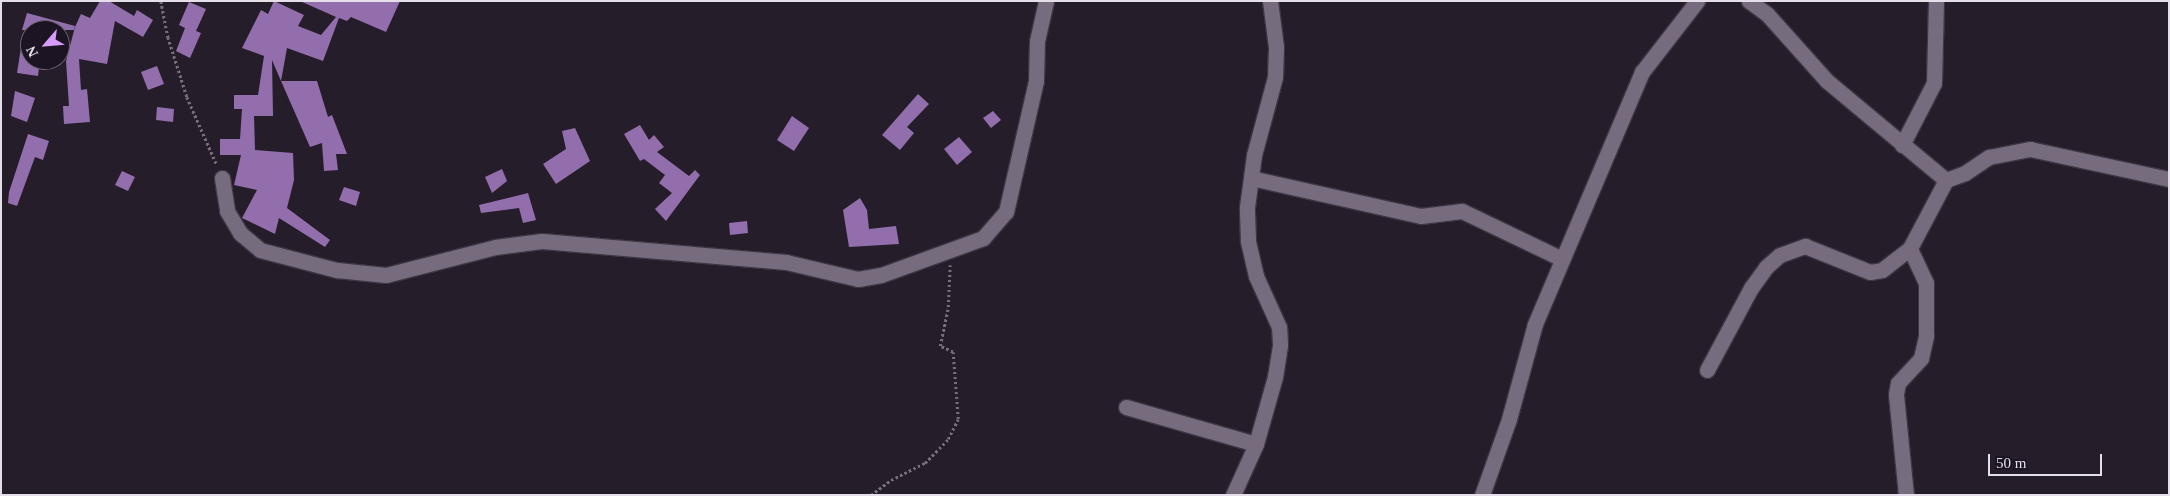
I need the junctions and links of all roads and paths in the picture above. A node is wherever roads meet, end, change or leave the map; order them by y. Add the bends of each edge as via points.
1 (161, 1) edge
2 (1046, 1) edge
3 (1270, 1) edge
4 (1697, 1) edge
5 (1749, 1) edge
6 (1936, 1) edge
7 (1902, 145) junction
8 (222, 178) joint
9 (1251, 178) junction
10 (2169, 179) edge
11 (1946, 180) junction
12 (951, 248) junction
13 (1910, 248) junction
14 (1562, 259) junction
15 (1708, 370) dead end
16 (1126, 407) dead end
17 (1256, 444) junction
18 (871, 495) edge
19 (1233, 495) edge
20 (1482, 495) edge
21 (1906, 495) edge

1 - 8 path via 168,37 187,97
2 - 12 street via 1037,41 1036,81 1006,212 983,238
3 - 9 street via 1276,47 1274,77
4 - 14 street via 1642,72
5 - 7 street via 1767,14 1827,81
6 - 7 street via 1934,83
7 - 11 street
8 - 12 street via 227,211 240,234 260,250 337,270 386,276 495,247 542,241 786,262 858,279 900,269
9 - 14 street via 1421,216 1462,211
9 - 17 street via 1247,207 1248,240 1256,276 1279,327 1280,344 1275,378
10 - 11 street via 2030,149 1989,157 1965,173
11 - 13 street
12 - 18 path via 948,308 940,346 953,352 958,419 948,439 925,463 891,480
13 - 15 street via 1875,272 1805,246 1780,255 1766,267 1751,288
13 - 21 street via 1926,283 1926,336 1921,358 1898,383 1896,394
14 - 20 street via 1535,324 1509,419
16 - 17 street
17 - 19 street

